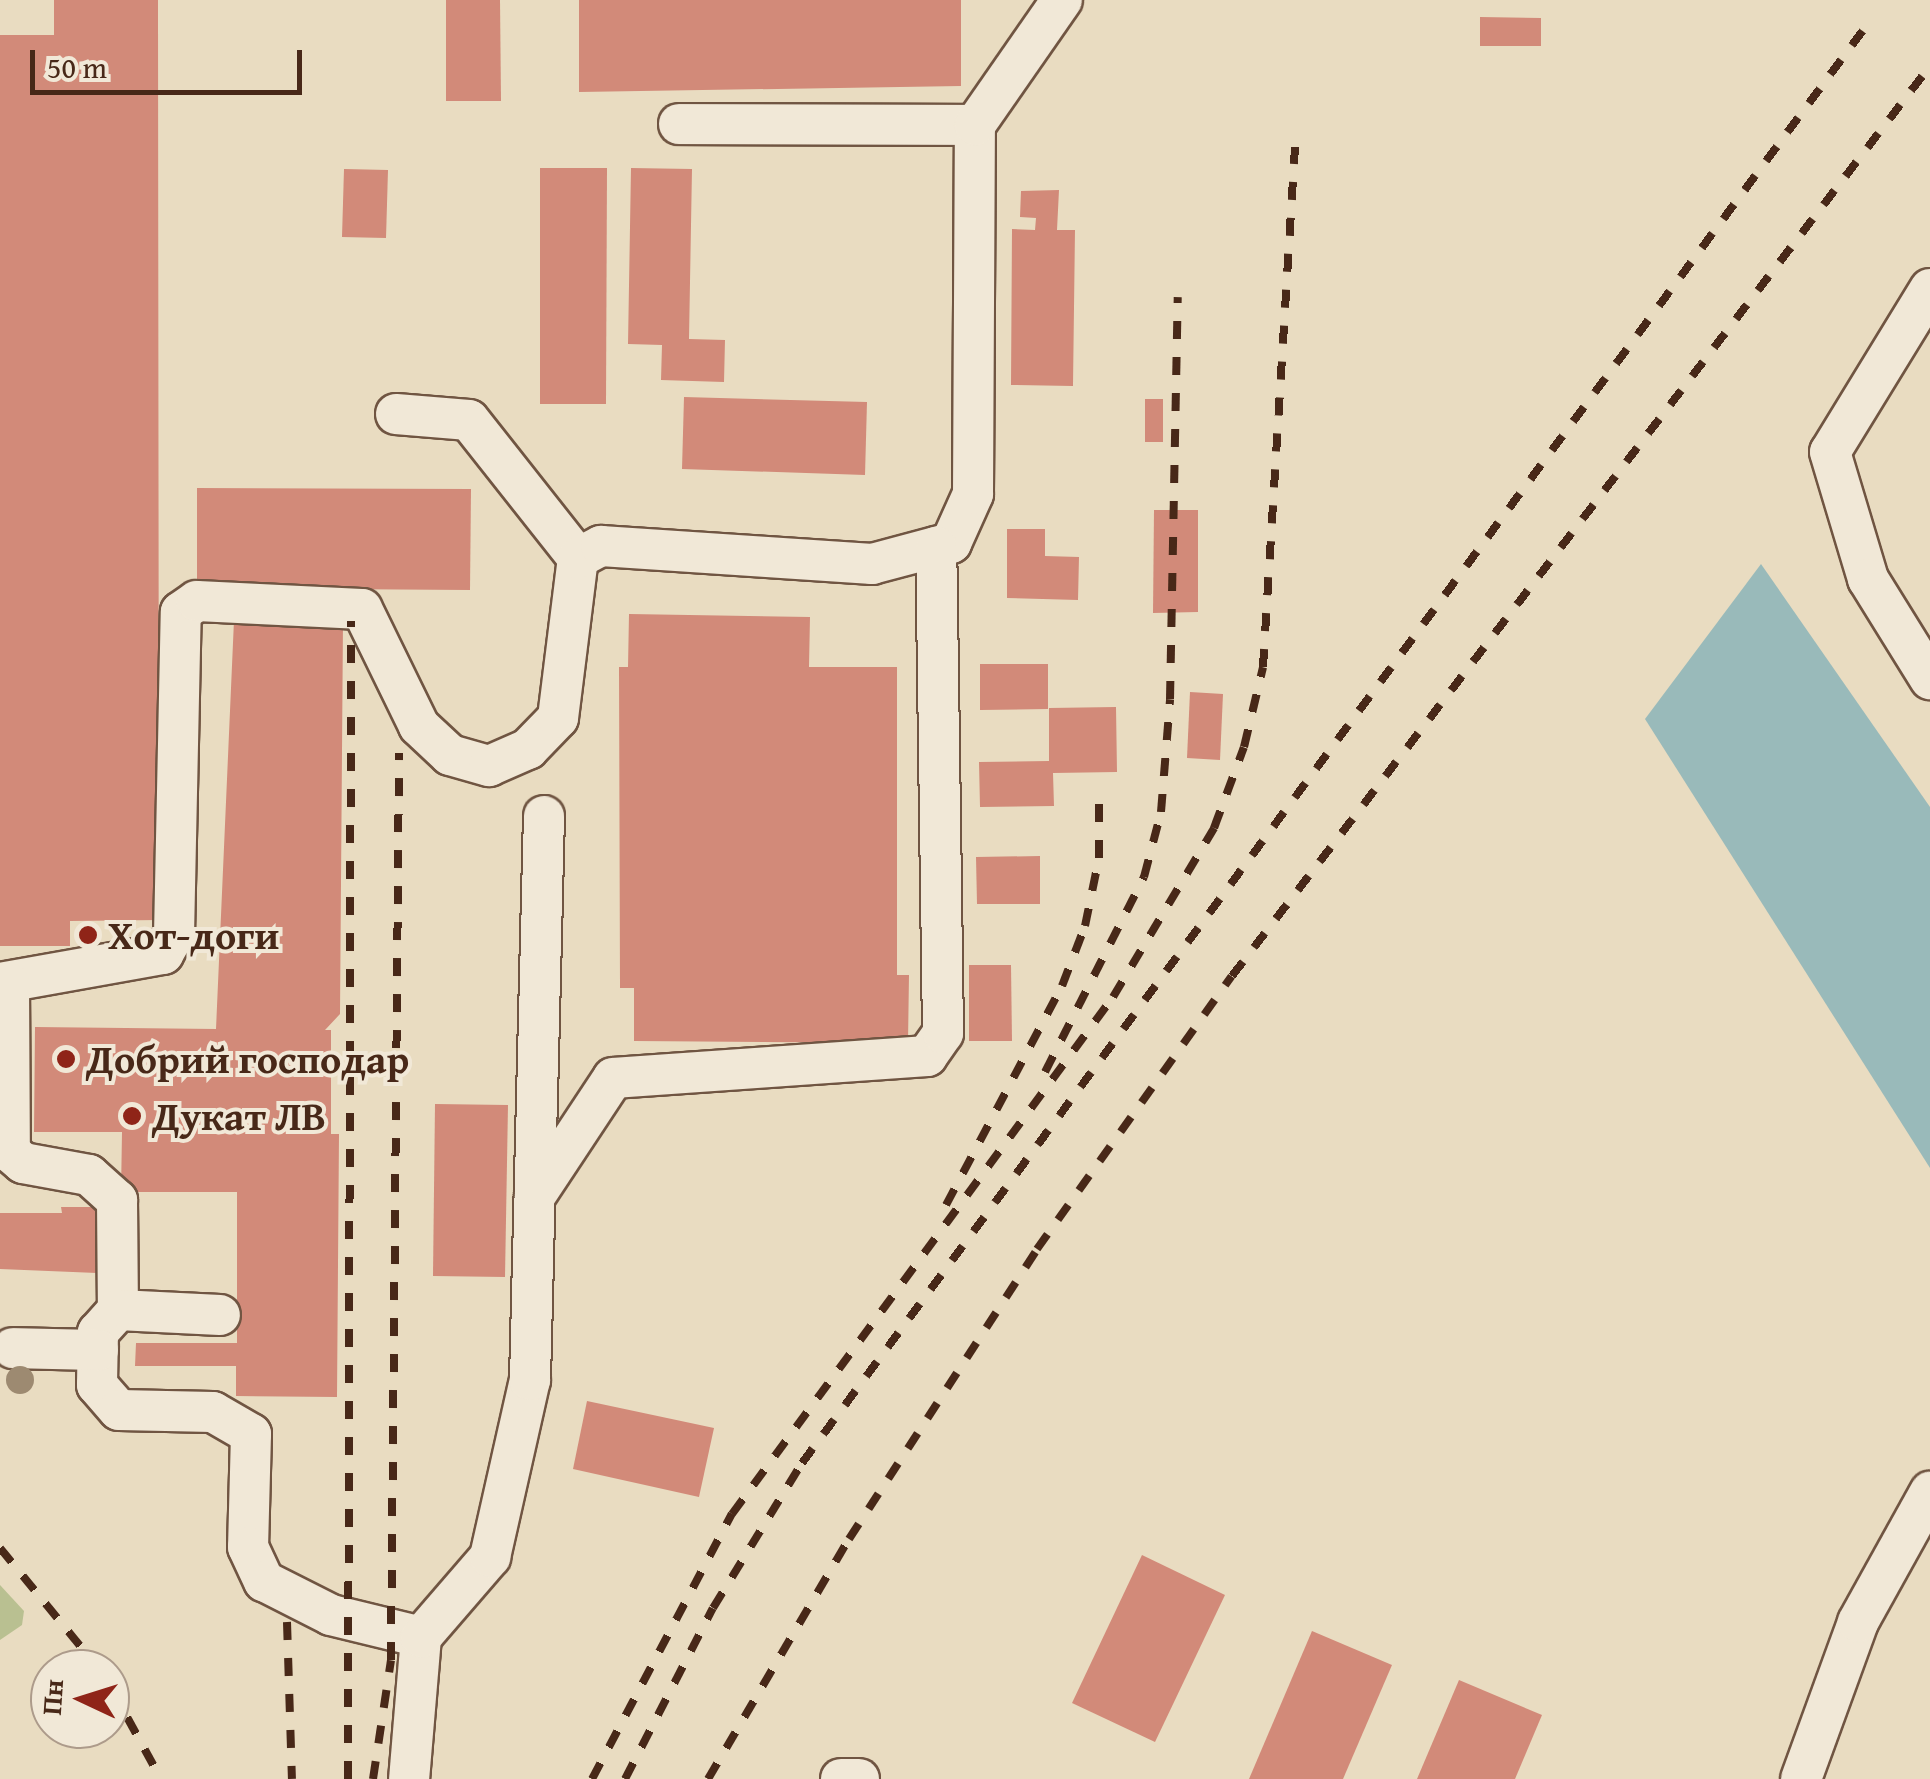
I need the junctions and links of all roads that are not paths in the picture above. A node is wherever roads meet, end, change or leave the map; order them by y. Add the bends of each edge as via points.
1 (1062, 0) edge
2 (679, 124) dead end
3 (976, 125) junction
4 (1930, 289) edge
5 (396, 414) dead end
6 (936, 546) junction
7 (578, 558) junction
8 (1930, 679) edge
9 (544, 816) dead end
10 (4, 983) edge
11 (535, 1196) junction
12 (118, 1310) junction
13 (220, 1315) dead end
14 (13, 1348) dead end
15 (98, 1350) junction
16 (1930, 1492) edge
17 (421, 1638) junction
18 (409, 1779) edge
19 (1802, 1779) edge

1 - 3 street
2 - 3 street
3 - 6 street via 973,494 951,542
4 - 8 street via 1830,452 1868,579
5 - 7 street via 469,420
6 - 7 street via 872,564 602,546
6 - 11 street via 944,1033 927,1056 614,1078
7 - 10 street via 558,718 528,748 489,766 450,755 419,726 362,609 197,601 181,612 174,935 163,954
9 - 11 street
10 - 12 street via 10,1152 23,1164 89,1175 116,1200
11 - 17 street via 530,1380 490,1558
12 - 13 street
12 - 15 street via 98,1332
14 - 15 street
15 - 17 street via 98,1385 119,1410 214,1412 251,1434 248,1547 264,1581 331,1615
16 - 19 street via 1858,1622
17 - 18 street

